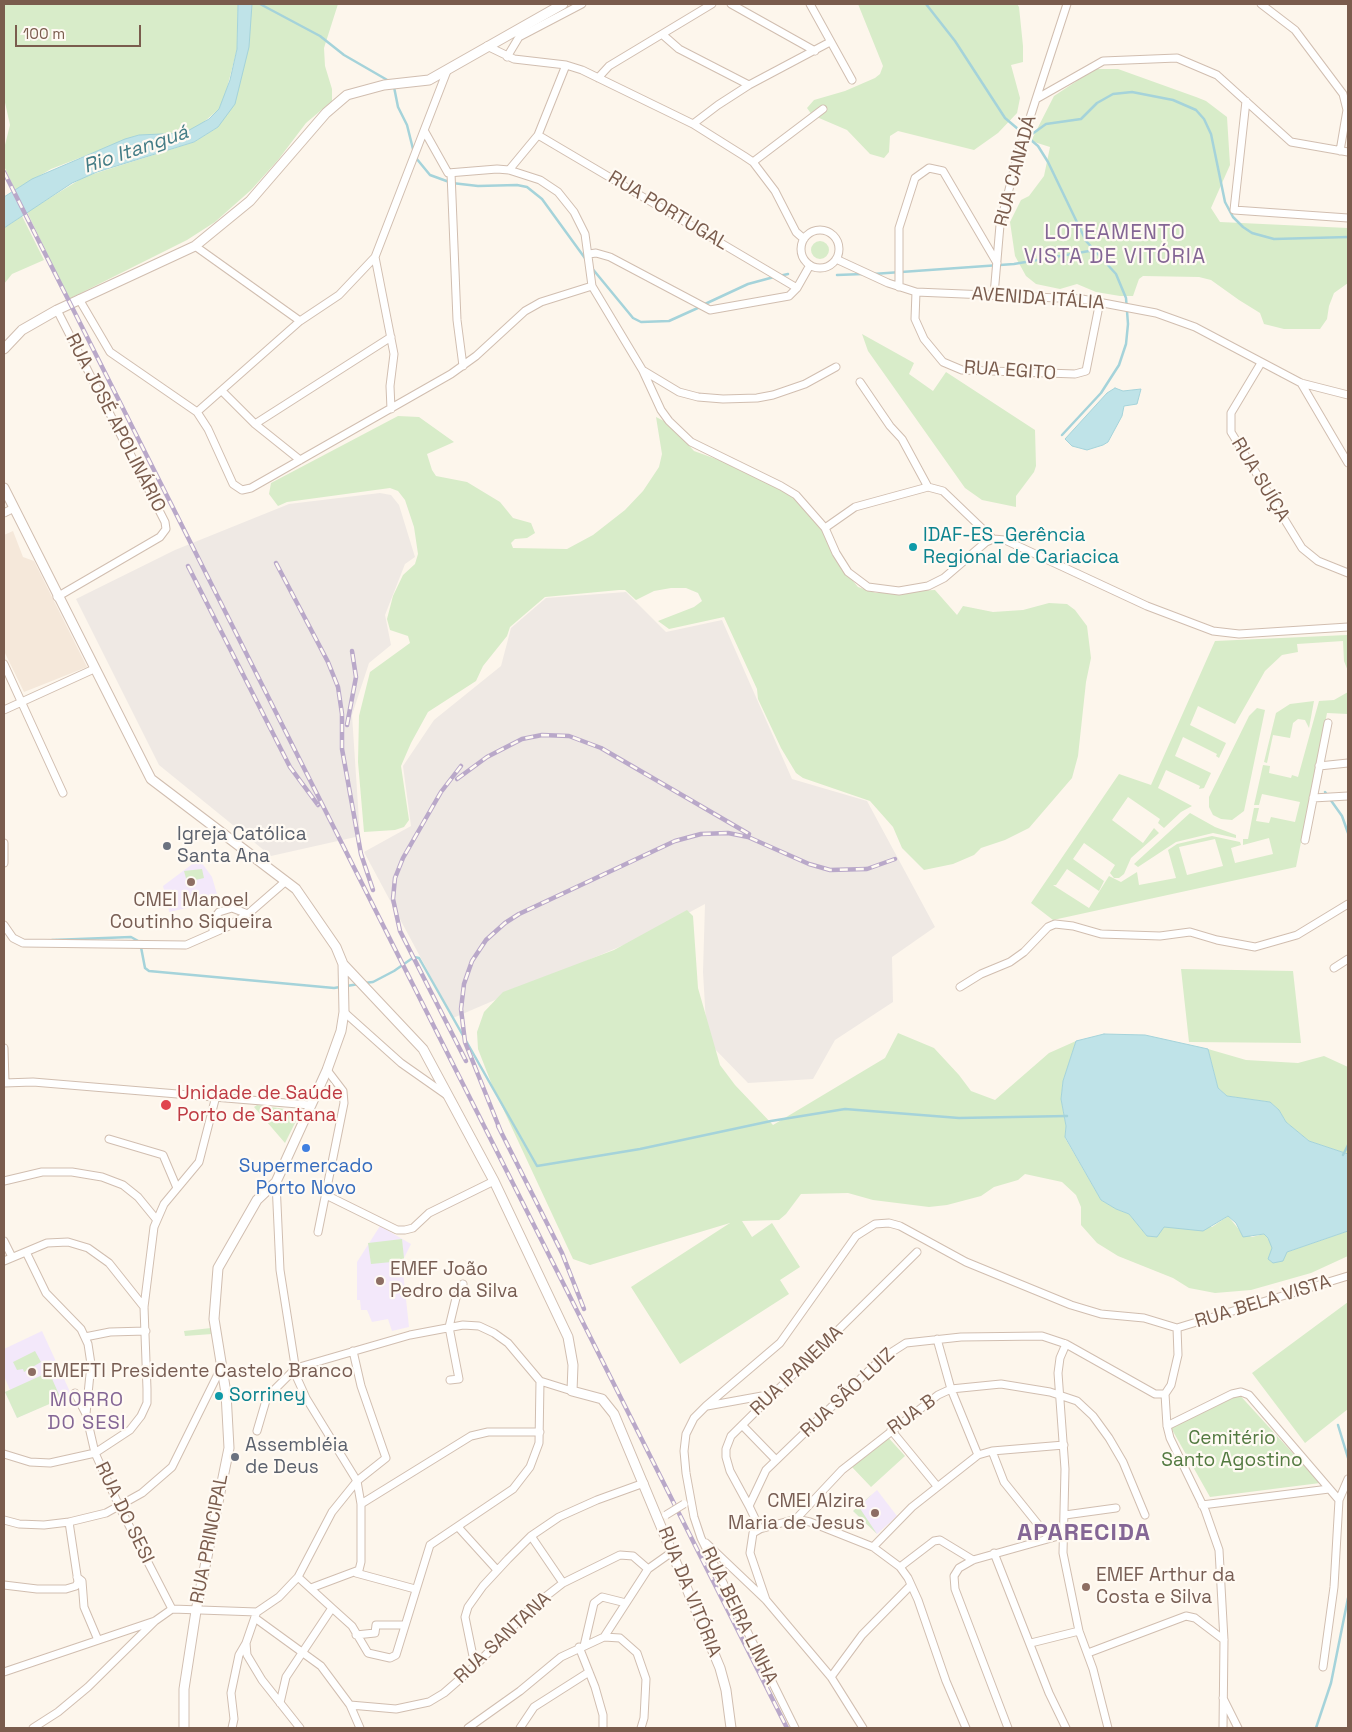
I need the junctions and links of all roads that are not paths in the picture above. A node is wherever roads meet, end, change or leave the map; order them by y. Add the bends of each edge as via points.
1 (564, 4) edge
2 (582, 4) edge
3 (712, 4) edge
4 (731, 4) edge
5 (810, 4) edge
6 (1067, 4) edge
7 (1260, 4) edge
8 (663, 35) junction
9 (830, 42) junction
10 (487, 46) junction
11 (815, 51) junction
12 (507, 57) junction
13 (566, 65) junction
14 (447, 71) junction
15 (598, 78) junction
16 (852, 80) dead end
17 (749, 85) junction
18 (1036, 99) junction
19 (1246, 101) junction
20 (823, 110) dead end
21 (692, 124) junction
22 (425, 132) junction
23 (538, 135) junction
24 (1340, 150) junction
25 (1348, 152) edge
26 (753, 162) junction
27 (509, 170) junction
28 (451, 174) junction
29 (1348, 218) edge
30 (804, 239) junction
31 (195, 246) junction
32 (589, 254) junction
33 (375, 257) junction
34 (836, 259) junction
35 (997, 262) junction
36 (810, 266) junction
37 (592, 286) junction
38 (899, 287) junction
39 (798, 288) junction
40 (916, 292) junction
41 (994, 296) junction
42 (78, 299) junction
43 (1100, 301) junction
44 (57, 310) junction
45 (300, 322) junction
46 (391, 337) junction
47 (4, 349) edge
48 (1261, 363) junction
49 (463, 366) junction
50 (836, 367) dead end
51 (644, 371) junction
52 (860, 382) dead end
53 (1302, 383) junction
54 (222, 391) junction
55 (1348, 395) edge
56 (391, 409) junction
57 (197, 412) junction
58 (255, 424) junction
59 (300, 460) junction
60 (1348, 463) edge
61 (928, 487) junction
62 (4, 488) edge
63 (14, 508) junction
64 (4, 513) edge
65 (825, 528) junction
66 (994, 539) junction
67 (1348, 573) edge
68 (57, 597) junction
69 (1348, 627) edge
70 (4, 664) edge
71 (94, 669) junction
72 (22, 701) junction
73 (4, 710) edge
74 (1328, 722) dead end
75 (1348, 763) edge
76 (1319, 766) junction
77 (63, 792) dead end
78 (1348, 796) edge
79 (1313, 798) junction
80 (1305, 840) dead end
81 (4, 843) edge
82 (4, 863) edge
83 (286, 881) junction
84 (1348, 904) edge
85 (248, 914) junction
86 (4, 925) edge
87 (213, 932) junction
88 (1348, 958) edge
89 (342, 964) junction
90 (1334, 968) dead end
91 (960, 987) dead end
92 (344, 1012) junction
93 (4, 1048) edge
94 (327, 1070) junction
95 (5, 1083) edge
96 (216, 1096) junction
97 (452, 1099) junction
98 (310, 1105) junction
99 (109, 1139) dead end
100 (494, 1180) junction
101 (4, 1181) edge
102 (276, 1182) junction
103 (178, 1188) junction
104 (326, 1195) junction
105 (156, 1219) junction
106 (318, 1232) dead end
107 (4, 1242) edge
108 (26, 1252) junction
109 (917, 1252) dead end
110 (12, 1257) junction
111 (4, 1261) edge
112 (1348, 1276) edge
113 (462, 1284) dead end
114 (144, 1307) junction
115 (449, 1328) junction
116 (1177, 1328) junction
117 (146, 1331) junction
118 (85, 1337) junction
119 (937, 1339) junction
120 (1066, 1344) junction
121 (353, 1351) junction
122 (221, 1368) junction
123 (296, 1368) junction
124 (450, 1380) dead end
125 (540, 1381) junction
126 (951, 1389) junction
127 (572, 1391) junction
128 (75, 1393) dead end
129 (773, 1394) junction
130 (1165, 1394) junction
131 (1059, 1395) junction
132 (706, 1406) junction
133 (86, 1414) junction
134 (742, 1425) junction
135 (1167, 1426) junction
136 (890, 1430) junction
137 (257, 1431) dead end
138 (540, 1432) junction
139 (1064, 1444) junction
140 (992, 1451) junction
141 (96, 1453) junction
142 (4, 1454) edge
143 (978, 1455) junction
144 (776, 1460) junction
145 (1348, 1479) edge
146 (357, 1481) junction
147 (644, 1483) junction
148 (936, 1486) junction
149 (1329, 1489) junction
150 (1338, 1500) junction
151 (687, 1502) junction
152 (361, 1504) junction
153 (1202, 1505) junction
154 (119, 1506) junction
155 (749, 1506) junction
156 (1116, 1508) dead end
157 (1065, 1514) junction
158 (1145, 1515) dead end
159 (662, 1517) junction
160 (4, 1520) edge
161 (796, 1520) junction
162 (69, 1522) junction
163 (458, 1527) junction
164 (760, 1530) junction
165 (1062, 1535) junction
166 (531, 1536) junction
167 (701, 1538) junction
168 (1049, 1538) junction
169 (873, 1547) junction
170 (672, 1552) junction
171 (994, 1553) junction
172 (973, 1560) junction
173 (900, 1567) junction
174 (648, 1569) junction
175 (497, 1570) junction
176 (356, 1572) junction
177 (77, 1576) junction
178 (298, 1577) junction
179 (563, 1582) junction
180 (4, 1585) edge
181 (911, 1585) junction
182 (311, 1588) junction
183 (415, 1589) junction
184 (766, 1600) junction
185 (626, 1603) junction
186 (332, 1608) junction
187 (172, 1609) junction
188 (196, 1611) junction
189 (256, 1615) junction
190 (155, 1621) junction
191 (405, 1625) junction
192 (1080, 1631) junction
193 (356, 1635) junction
194 (604, 1637) junction
195 (98, 1640) junction
196 (1224, 1640) junction
197 (1031, 1642) junction
198 (246, 1643) junction
199 (581, 1647) junction
200 (302, 1651) junction
201 (1088, 1653) junction
202 (475, 1666) junction
203 (1323, 1666) dead end
204 (4, 1672) edge
205 (589, 1672) junction
206 (831, 1677) junction
207 (1222, 1696) junction
208 (280, 1703) junction
209 (350, 1705) junction
210 (357, 1727) edge
211 (33, 1728) edge
212 (184, 1728) edge
213 (232, 1728) edge
214 (300, 1728) edge
215 (468, 1728) edge
216 (520, 1728) edge
217 (603, 1728) edge
218 (641, 1728) edge
219 (731, 1728) edge
220 (794, 1728) edge
221 (863, 1728) edge
222 (966, 1728) edge
223 (1008, 1728) edge
224 (1066, 1728) edge
225 (1108, 1728) edge
226 (1223, 1728) edge
227 (1238, 1728) edge

1 - 10 street
2 - 12 street via 519,37
3 - 8 street
4 - 11 street
5 - 9 street
6 - 18 street
7 - 24 street via 1295,30 1343,94 1348,110
8 - 15 street via 609,66
8 - 17 street via 679,49
9 - 11 street
9 - 16 street
10 - 12 street
10 - 14 street
11 - 17 street
12 - 13 street
13 - 15 street
13 - 23 street
14 - 22 street
14 - 31 street via 430,80 373,87 340,101 250,201
15 - 21 street
17 - 21 street
18 - 19 street, RUA CANADÁ via 1103,62 1177,58 1216,75
18 - 35 street, RUA CANADÁ via 1000,225
19 - 24 street, RUA CANADÁ via 1292,142
19 - 29 street via 1234,210
20 - 26 street
21 - 26 street
22 - 28 street via 444,168
22 - 33 street
23 - 27 street
23 - 39 street, RUA PORTUGAL
24 - 25 street, RUA CANADÁ
26 - 30 street via 780,199 796,232
27 - 28 street
27 - 32 street via 540,180 566,200 585,234
28 - 49 street via 457,320
30 - 34 street via 816,231 830,233 838,245
30 - 36 street via 801,254
31 - 42 street
31 - 45 street
32 - 37 street
32 - 39 street via 610,257 710,310 784,298
33 - 45 street via 339,294
33 - 46 street
34 - 36 street via 824,268
34 - 38 street, AVENIDA ITÁLIA
35 - 38 street via 943,171 928,168 915,178 899,228
35 - 41 street, RUA CANADÁ
36 - 39 street
37 - 49 street via 541,302 525,311
37 - 51 street
38 - 40 street, AVENIDA ITÁLIA
40 - 41 street, AVENIDA ITÁLIA
40 - 43 street, RUA EGITO via 915,319 924,338 943,362 962,370 1075,374 1086,371
41 - 43 street, AVENIDA ITÁLIA
42 - 44 street
42 - 57 street via 110,352
43 - 48 street, AVENIDA ITÁLIA via 1182,321
44 - 47 street via 22,330
44 - 68 street, RUA JOSÉ APOLINÁRIO via 166,529 160,537
45 - 54 street
46 - 56 street via 394,362
46 - 58 street
48 - 53 street, AVENIDA ITÁLIA
48 - 67 street, RUA SUÍÇA via 1231,413 1231,432 1302,548 1318,561
49 - 56 street
50 - 51 street via 805,384 773,395 723,399 679,392
51 - 65 street via 661,410 683,436 796,495
52 - 61 street via 902,439
53 - 55 street, AVENIDA ITÁLIA
53 - 60 street
54 - 57 street
54 - 58 street
56 - 59 street
57 - 59 street via 204,420 236,488 251,488
58 - 59 street
61 - 65 street via 855,507
61 - 66 street via 943,491
62 - 63 street
63 - 64 street
63 - 68 street
65 - 66 street via 848,572 868,588 882,591 928,586 944,578 980,546
66 - 69 street via 1015,544 1147,606 1213,631 1239,634
68 - 71 street
70 - 72 street
71 - 72 street
71 - 83 street via 151,779
72 - 73 street
72 - 77 street
74 - 76 street
75 - 76 street
76 - 79 street
78 - 79 street
79 - 80 street
81 - 82 street
83 - 85 street
83 - 89 street via 336,947
84 - 91 street via 1297,935 1255,947 1190,932 1160,936 1100,934 1055,924 1010,962
85 - 87 street
85 - 87 street via 232,908 219,912 213,920
86 - 87 street via 18,942 31,944 186,945
88 - 90 street
89 - 92 street, RUA PRINCIPAL
89 - 97 street via 414,1038
92 - 94 street, RUA PRINCIPAL
92 - 97 street via 400,1063
93 - 95 street
94 - 98 street, RUA PRINCIPAL
94 - 104 street via 344,1096
95 - 96 street via 33,1082
96 - 98 street
96 - 103 street via 199,1162
97 - 100 street
98 - 102 street, RUA PRINCIPAL
99 - 103 street via 163,1155
100 - 104 street via 429,1214 413,1228 398,1230
100 - 127 street via 568,1337
101 - 105 street via 42,1172 102,1177 123,1185
102 - 122 street, RUA PRINCIPAL via 256,1200 218,1268 214,1319
102 - 123 street via 280,1270
103 - 105 street
104 - 106 street
105 - 114 street
107 - 110 street
108 - 110 street
108 - 114 street via 47,1243 68,1242 88,1248 109,1263
108 - 118 street, RUA DO SESI via 46,1293
109 - 129 street, RUA IPANEMA
110 - 111 street
112 - 116 street, RUA BELA VISTA
113 - 115 street
114 - 117 street
115 - 121 street
115 - 124 street via 458,1379
115 - 125 street via 479,1326 494,1333
116 - 130 street via 1178,1356 1172,1385
116 - 132 street via 1144,1318 1101,1314 1071,1305 966,1262 900,1226 875,1224 856,1236 780,1344
117 - 118 street via 110,1332
117 - 141 street via 147,1403 142,1416 130,1430
118 - 133 street, RUA DO SESI via 91,1364
119 - 120 street, RUA SÃO LUIZ via 1032,1335
119 - 126 street
119 - 144 street, RUA SÃO LUIZ via 906,1343 895,1348
120 - 130 street, RUA SÃO LUIZ via 1155,1394
120 - 131 street via 1060,1358
121 - 123 street
121 - 146 street via 361,1386 386,1458
122 - 154 street via 172,1467 142,1493
122 - 188 street, RUA PRINCIPAL via 229,1448
123 - 137 street via 266,1397
123 - 146 street via 306,1398
125 - 127 street
125 - 138 street
126 - 131 street, RUA B via 1001,1384
126 - 136 street, RUA B
126 - 143 street
127 - 147 street via 602,1399 608,1404
128 - 133 street, RUA DO SESI
129 - 132 street
129 - 134 street, RUA IPANEMA
130 - 135 street
131 - 139 street
131 - 158 street, RUA B via 1077,1400 1109,1438 1123,1462
132 - 151 street via 694,1418 686,1434
133 - 141 street, RUA DO SESI
134 - 144 street
134 - 155 street, RUA IPANEMA via 731,1436 726,1458
135 - 149 street via 1241,1392 1248,1395
135 - 153 street
136 - 148 street
136 - 161 street, RUA B via 842,1470
138 - 152 street via 488,1432 471,1436
138 - 163 street via 535,1457 525,1476 513,1489
139 - 140 street
139 - 157 street
140 - 143 street
140 - 168 street via 1004,1482
141 - 142 street via 50,1463 30,1462
141 - 154 street, RUA DO SESI
143 - 148 street
144 - 155 street, RUA SÃO LUIZ via 759,1482
145 - 150 street
146 - 152 street
146 - 178 street via 332,1512
147 - 159 street
147 - 166 street via 559,1517
148 - 169 street
149 - 150 street
149 - 153 street
150 - 203 street via 1334,1587
151 - 159 street, RUA DA VITÓRIA, bridge
151 - 167 street, RUA BEIRA LINHA
152 - 176 street via 361,1562
153 - 196 street via 1219,1550
154 - 162 street via 106,1513
154 - 187 street, RUA DO SESI
155 - 164 street
156 - 157 street
157 - 165 street
159 - 170 street, RUA DA VITÓRIA
160 - 162 street via 44,1525
161 - 164 street
161 - 169 street via 810,1522
162 - 177 street
163 - 175 street
163 - 183 street via 430,1545
164 - 184 street via 753,1533 750,1553
165 - 168 street
165 - 192 street via 1066,1572
166 - 175 street
166 - 179 street
167 - 184 street
167 - 220 street, RUA BEIRA LINHA
168 - 171 street
169 - 173 street
170 - 174 street
170 - 219 street, RUA DA VITÓRIA via 720,1668
171 - 172 street
171 - 197 street
172 - 173 street via 940,1540 934,1540
172 - 223 street via 955,1571 953,1582
173 - 181 street
174 - 179 street, RUA SANTANA via 633,1556 620,1555
174 - 185 street
175 - 202 street via 478,1593 465,1617
176 - 182 street
176 - 183 street
177 - 180 street via 76,1586 66,1589
177 - 195 street via 82,1581 84,1607
178 - 182 street
178 - 189 street
179 - 202 street, RUA SANTANA via 531,1608
181 - 206 street via 862,1635
181 - 222 street
182 - 186 street
183 - 191 street
184 - 206 street
185 - 194 street
185 - 199 street via 602,1596 594,1603
186 - 193 street via 352,1626
186 - 200 street
187 - 188 street
187 - 190 street
188 - 189 street
188 - 212 street, RUA PRINCIPAL via 184,1689
189 - 198 street
189 - 200 street
190 - 195 street
190 - 211 street via 88,1687
191 - 193 street via 376,1625 375,1633
191 - 193 street via 396,1655 390,1658 368,1653
192 - 197 street
192 - 201 street
194 - 199 street
194 - 218 street via 620,1638 637,1653 646,1679
195 - 204 street
196 - 201 street via 1195,1618 1186,1616
196 - 207 street
197 - 224 street via 1049,1693
198 - 208 street via 254,1668
198 - 213 street via 239,1655 231,1693
199 - 205 street
199 - 215 street via 561,1657
200 - 208 street via 286,1677
200 - 209 street via 321,1666
201 - 225 street
202 - 209 street, RUA SANTANA via 429,1702 396,1709
205 - 216 street via 534,1707
205 - 217 street via 603,1715
206 - 221 street
207 - 226 street
207 - 227 street
208 - 214 street
209 - 210 street

